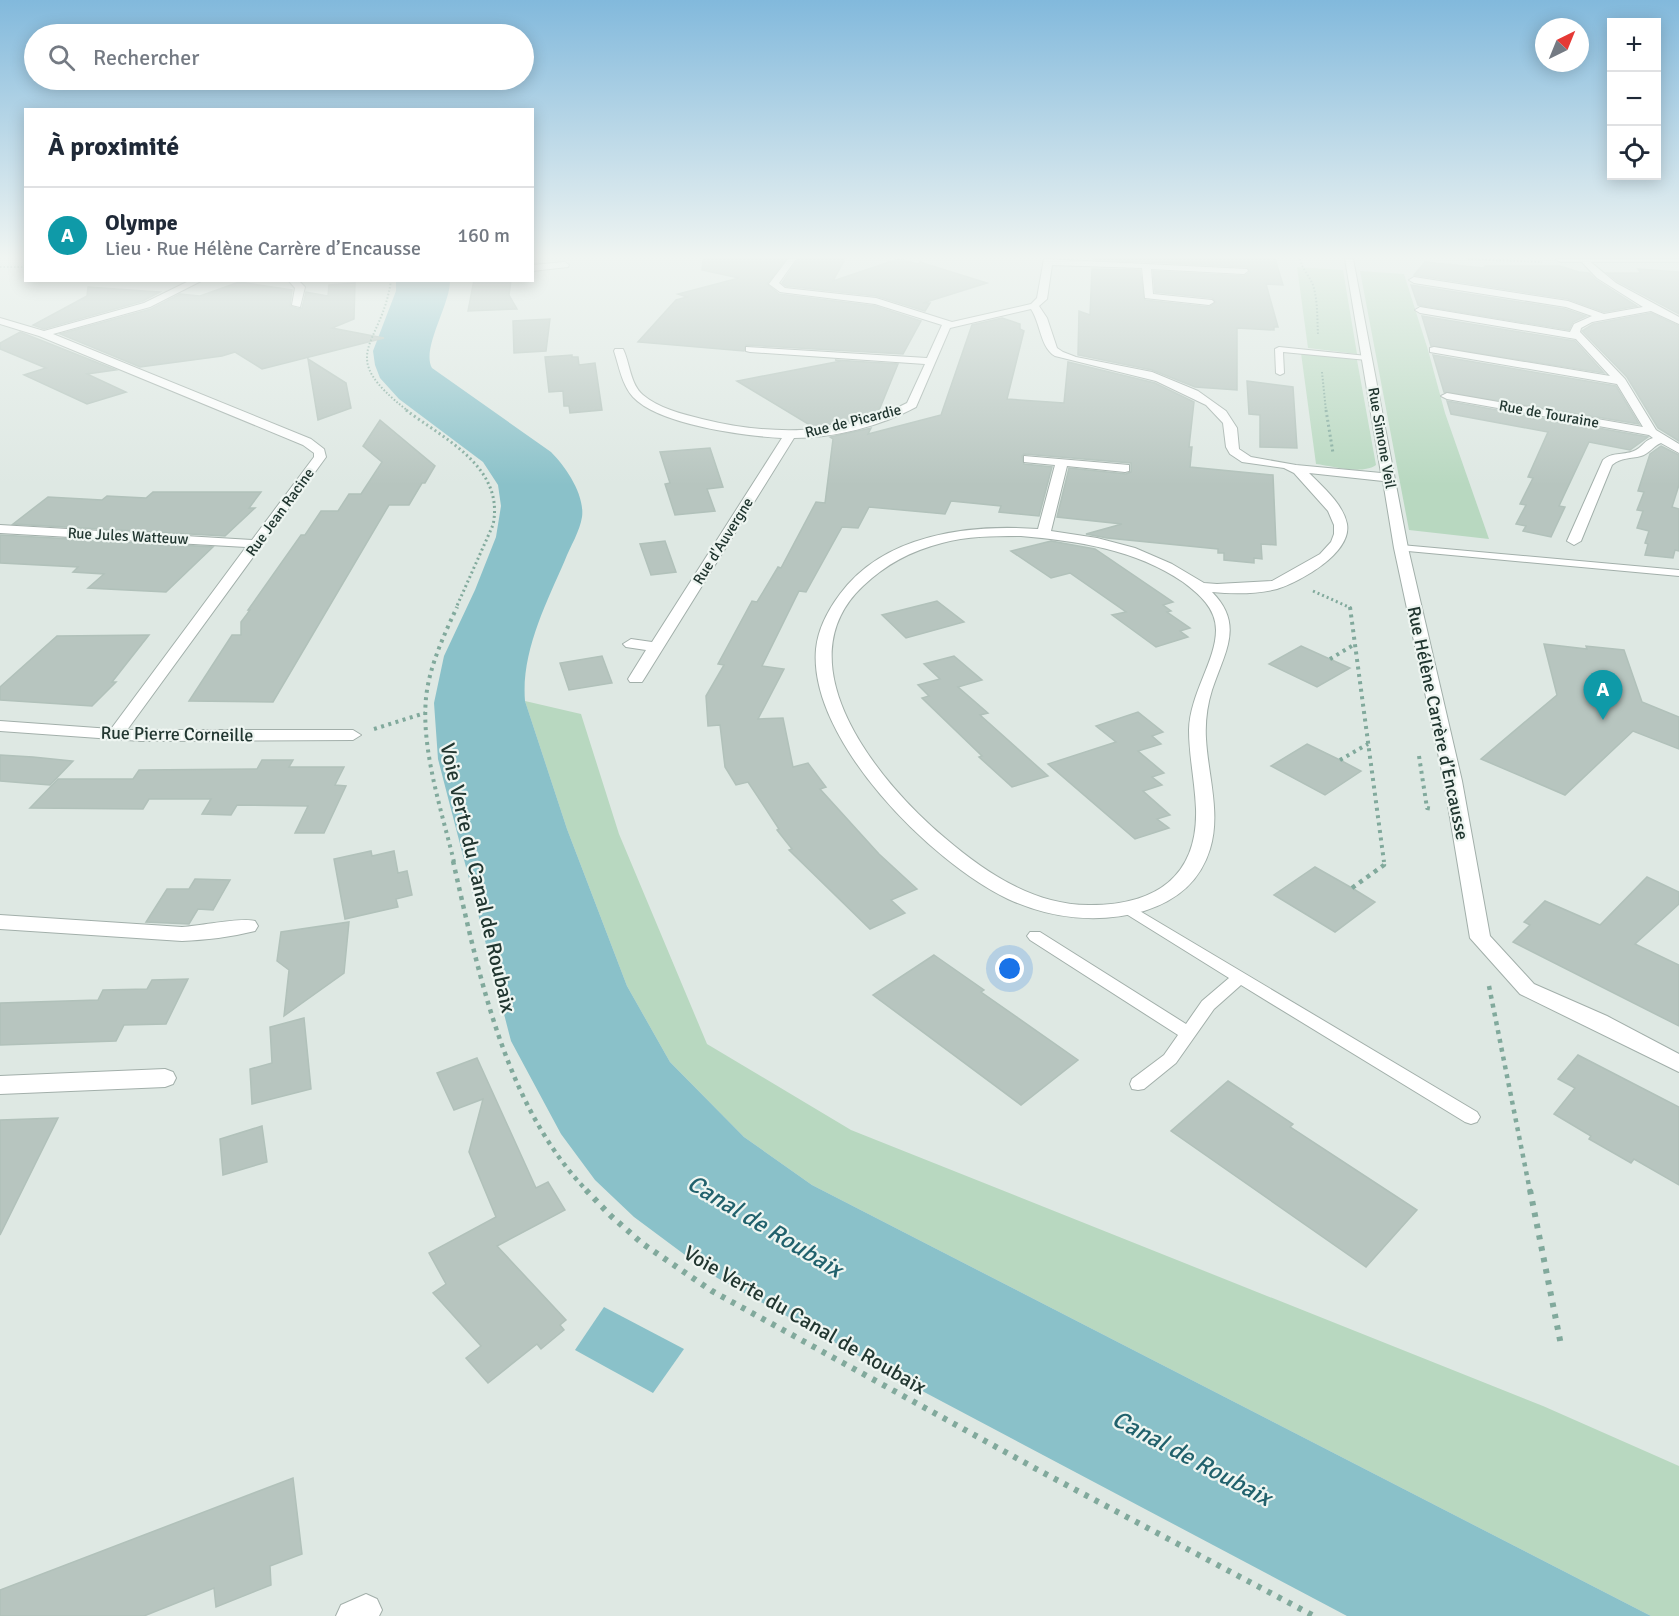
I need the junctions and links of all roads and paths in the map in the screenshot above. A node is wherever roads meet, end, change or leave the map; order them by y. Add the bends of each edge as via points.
1 (44, 334) edge
2 (373, 334) edge
3 (942, 334) edge
4 (1046, 334) edge
5 (1318, 334) edge
6 (1363, 334) edge
7 (1567, 334) edge
8 (1577, 336) joint
9 (750, 349) dead end
10 (1434, 350) dead end
11 (619, 351) dead end
12 (1320, 352) junction
13 (1367, 358) junction
14 (931, 361) junction
15 (1280, 373) dead end
16 (1621, 381) junction
17 (1447, 396) dead end
18 (790, 435) junction
19 (1656, 436) junction
20 (1679, 449) edge
21 (1028, 459) dead end
22 (1062, 462) junction
23 (1125, 468) dead end
24 (1294, 468) junction
25 (1347, 473) junction
26 (1389, 478) junction
27 (0, 529) edge
28 (1043, 535) junction
29 (1574, 541) dead end
30 (256, 544) junction
31 (1401, 548) junction
32 (1679, 573) edge
33 (1285, 580) junction
34 (1199, 587) junction
35 (631, 644) dead end
36 (1356, 644) junction
37 (657, 647) junction
38 (1330, 659) dead end
39 (636, 679) dead end
40 (425, 713) junction
41 (0, 726) edge
42 (116, 734) junction
43 (353, 735) joint
44 (1368, 744) junction
45 (1340, 760) dead end
46 (1352, 888) dead end
47 (1128, 909) junction
48 (0, 922) edge
49 (248, 926) dead end
50 (1035, 936) dead end
51 (1480, 938) junction
52 (1240, 977) junction
53 (1188, 1033) junction
54 (1679, 1064) edge
55 (165, 1078) dead end
56 (1138, 1084) dead end
57 (0, 1085) edge
58 (1471, 1117) dead end
59 (1561, 1346) dead end
60 (1314, 1616) edge

1 - 30 street, Rue Jean Racine via 317,447 320,457
2 - 40 path, Voie Verte du Canal de Roubaix via 366,351 370,371 381,389 473,460 494,500 489,540 432,669
3 - 14 street, Rue de Picardie
4 - 24 street via 1049,347 1056,354 1149,375 1191,391 1224,416 1236,452
5 - 12 path
6 - 13 street, Rue Simone Veil
7 - 8 street
8 - 16 street
9 - 14 street
10 - 16 street
11 - 18 street, Rue de Picardie via 634,392 656,408 693,420
12 - 13 lane
12 - 15 lane via 1280,349
12 - 25 path via 1330,446
13 - 26 street, Rue Simone Veil
14 - 18 street, Rue de Picardie via 915,401 907,408 818,433
16 - 19 street
17 - 19 street, Rue de Touraine
18 - 37 street, Rue d'Auvergne
19 - 20 street
19 - 29 street via 1640,453 1614,457 1607,463
21 - 22 street
22 - 23 street
22 - 28 street
24 - 25 street
24 - 33 street via 1330,503 1340,518 1341,537 1333,551
25 - 26 street
26 - 31 street, Rue Simone Veil
27 - 30 street, Rue Jules Watteuw
28 - 34 street via 1128,551
28 - 47 street via 984,533 948,537 905,549 870,569 836,607 827,628 824,657 828,688 849,734 880,784 910,817 970,869 1006,892 1053,908 1076,913
30 - 42 street, Rue Jean Racine
31 - 32 lane
31 - 51 street, Rue Hélène Carrère d’Encausse via 1453,781
33 - 34 street via 1260,587
33 - 36 path via 1351,607
34 - 47 street via 1218,606 1225,628 1198,716 1207,809 1205,833 1185,880 1160,897
35 - 37 street
36 - 38 path
36 - 44 path
37 - 39 street, Rue d'Auvergne
40 - 43 path
40 - 60 path, Voie Verte du Canal de Roubaix via 477,968 518,1087 579,1183 611,1218 733,1303
41 - 42 street, Rue Pierre Corneille
42 - 43 street, Rue Pierre Corneille
44 - 45 path
44 - 46 path via 1384,865
47 - 52 lane
48 - 49 street via 182,934
50 - 53 lane
51 - 54 street via 1527,989
51 - 59 path
52 - 53 lane via 1208,1005
52 - 58 lane
53 - 56 lane via 1170,1059
55 - 57 street

